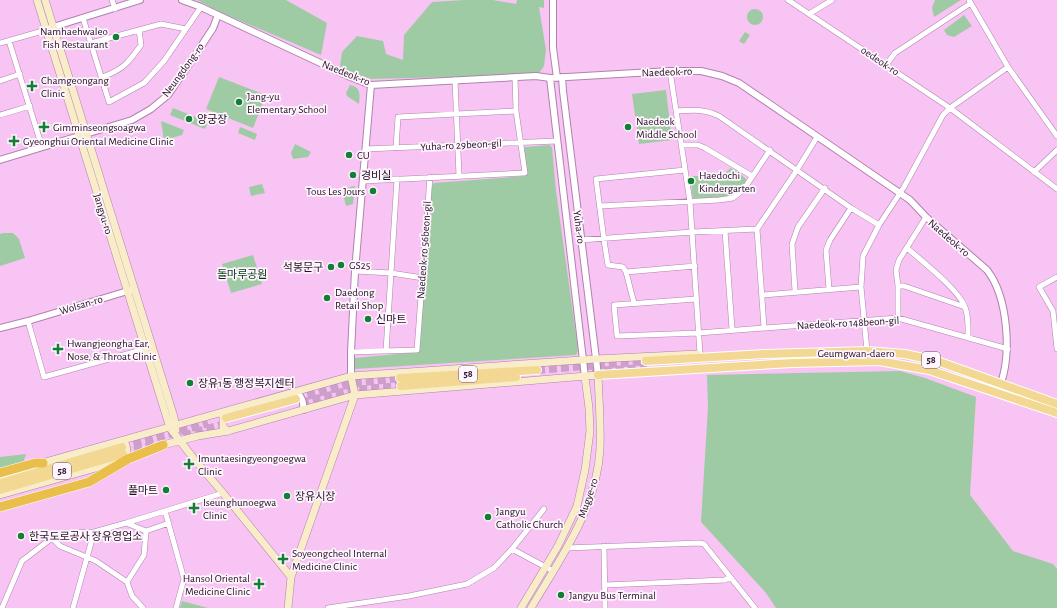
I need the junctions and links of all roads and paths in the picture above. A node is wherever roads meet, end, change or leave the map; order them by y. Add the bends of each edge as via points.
1 (37, 0) edge
2 (45, 0) edge
3 (112, 0) edge
4 (140, 0) edge
5 (182, 0) edge
6 (553, 0) edge
7 (788, 0) edge
8 (832, 0) edge
9 (970, 2) edge
10 (201, 7) junction
11 (115, 9) junction
12 (809, 14) junction
13 (218, 15) junction
14 (84, 18) junction
15 (50, 28) junction
16 (186, 29) junction
17 (139, 30) junction
18 (9, 41) junction
19 (91, 43) junction
20 (0, 44) edge
21 (886, 65) junction
22 (1008, 67) junction
23 (670, 71) junction
24 (20, 74) junction
25 (102, 77) junction
26 (515, 77) junction
27 (550, 78) junction
28 (560, 78) junction
29 (455, 80) junction
30 (0, 81) edge
31 (370, 85) junction
32 (30, 106) junction
33 (950, 108) junction
34 (516, 111) junction
35 (677, 111) junction
36 (0, 115) edge
37 (456, 115) junction
38 (82, 135) junction
39 (817, 136) junction
40 (1057, 136) edge
41 (557, 141) junction
42 (521, 142) junction
43 (682, 145) junction
44 (458, 146) junction
45 (42, 147) junction
46 (396, 148) junction
47 (365, 149) junction
48 (770, 150) junction
49 (1057, 150) edge
50 (0, 160) edge
51 (685, 170) junction
52 (797, 170) junction
53 (1034, 172) junction
54 (459, 176) junction
55 (752, 176) junction
56 (430, 178) junction
57 (397, 179) junction
58 (363, 181) junction
59 (825, 188) junction
60 (1057, 189) edge
61 (900, 194) junction
62 (690, 202) junction
63 (600, 206) junction
64 (851, 208) junction
65 (926, 217) junction
66 (879, 225) junction
67 (757, 229) junction
68 (725, 231) junction
69 (693, 232) junction
70 (603, 238) junction
71 (580, 240) junction
72 (907, 248) junction
73 (695, 266) junction
74 (355, 271) junction
75 (626, 272) junction
76 (391, 273) junction
77 (1057, 277) edge
78 (423, 278) junction
79 (898, 286) junction
80 (862, 287) junction
81 (829, 289) junction
82 (131, 290) junction
83 (795, 292) junction
84 (762, 295) junction
85 (696, 299) junction
86 (634, 303) junction
87 (965, 307) junction
88 (898, 318) junction
89 (28, 321) junction
90 (864, 321) junction
91 (764, 327) junction
92 (0, 328) edge
93 (732, 329) junction
94 (698, 333) junction
95 (968, 338) junction
96 (145, 349) junction
97 (1008, 349) junction
98 (1057, 349) edge
99 (386, 351) junction
100 (867, 351) junction
101 (351, 352) junction
102 (798, 353) junction
103 (700, 354) junction
104 (596, 359) junction
105 (584, 360) junction
106 (880, 361) junction
107 (537, 372) tunnel mouth
108 (598, 375) junction
109 (351, 376) junction
110 (585, 377) junction
111 (400, 382) tunnel mouth
112 (1001, 384) junction
113 (998, 392) junction
114 (355, 395) junction
115 (296, 399) junction
116 (1057, 404) edge
117 (303, 410) junction
118 (1057, 413) edge
119 (226, 421) junction
120 (173, 427) junction
121 (178, 438) junction
122 (163, 445) joint
123 (124, 450) junction
124 (43, 463) junction
125 (0, 473) edge
126 (0, 477) edge
127 (0, 483) edge
128 (0, 490) edge
129 (223, 493) junction
130 (0, 495) edge
131 (0, 507) edge
132 (544, 509) dead end
133 (165, 511) junction
134 (126, 523) junction
135 (169, 523) junction
136 (146, 531) junction
137 (94, 532) junction
138 (52, 538) junction
139 (604, 546) junction
140 (566, 548) junction
141 (512, 549) junction
142 (87, 557) junction
143 (545, 566) junction
144 (553, 571) junction
145 (291, 577) junction
146 (730, 577) junction
147 (127, 582) junction
148 (605, 585) junction
149 (2, 608) edge
150 (74, 608) edge
151 (143, 608) edge
152 (176, 608) edge
153 (288, 608) edge
154 (328, 608) edge
155 (521, 608) edge
156 (531, 608) edge
157 (605, 608) edge
158 (755, 608) edge

1 - 15 main road, Jangyu-ro
2 - 15 main road, Jangyu-ro
3 - 11 street
4 - 11 street
5 - 10 street, Naedeok-ro
6 - 28 street, Yuha-ro via 553,48
7 - 12 street, oedeok-ro
8 - 12 street
9 - 21 street via 895,53
9 - 22 street
10 - 13 street, Naedeok-ro
10 - 16 street
11 - 14 street
12 - 21 street, oedeok-ro
13 - 31 street, Naedeok-ro
13 - 38 street, Neungdong-ro via 196,54 168,94 132,120
14 - 15 street
14 - 19 street
15 - 18 street
15 - 38 main road, Jangyu-ro
16 - 17 street via 161,24
16 - 25 street via 164,61 144,83 109,102
17 - 19 street
17 - 25 street via 141,45 129,62
18 - 20 street
18 - 24 street
19 - 25 street
21 - 33 street, oedeok-ro
22 - 33 street
22 - 40 street
23 - 28 street, Naedeok-ro
23 - 35 street
23 - 39 street, Naedeok-ro via 701,71 740,83
24 - 30 street
24 - 32 street
26 - 27 street, Naedeok-ro
26 - 29 street, Naedeok-ro
26 - 34 street
27 - 28 street, Naedeok-ro
27 - 41 street, Yuha-ro
28 - 71 street, Yuha-ro
29 - 31 street, Naedeok-ro
29 - 37 street
31 - 47 street
32 - 36 street
32 - 45 street
33 - 53 street, oedeok-ro
33 - 61 street via 943,115
34 - 37 street
34 - 42 street
35 - 43 street
35 - 48 street via 706,111 719,116
37 - 44 street
37 - 46 street via 398,117
38 - 45 street, Neungdong-ro
38 - 82 main road, Jangyu-ro
39 - 52 street
39 - 61 street, Naedeok-ro
41 - 42 street, Yuha-ro 29beon-gil
41 - 105 street, Yuha-ro
42 - 44 street, Yuha-ro 29beon-gil
42 - 54 street via 525,173
43 - 51 street
43 - 55 street via 698,145 705,148
44 - 46 street, Yuha-ro 29beon-gil
44 - 54 street
45 - 50 street, Neungdong-ro
46 - 47 street, Yuha-ro 29beon-gil
47 - 58 street
48 - 52 street
48 - 55 street
49 - 53 street
51 - 62 street
51 - 63 street via 596,179
52 - 59 street
52 - 67 street
53 - 60 street, oedeok-ro
54 - 56 street
55 - 62 street via 744,189 733,198
56 - 57 street
56 - 78 street, Naedeok-ro 56beon-gil
57 - 58 street
57 - 76 street
58 - 74 street
59 - 64 street
59 - 83 street via 798,227 792,244
61 - 65 street, Naedeok-ro via 910,200
61 - 66 street
62 - 63 street
62 - 69 street
63 - 70 street
64 - 66 street
64 - 81 street via 826,250
65 - 72 street
65 - 97 street, Naedeok-ro via 992,276 1004,311
66 - 80 street via 863,256
67 - 68 street
67 - 84 street
68 - 69 street
68 - 93 street
69 - 70 street
69 - 73 street
70 - 71 street
70 - 75 street via 608,265 623,267
71 - 104 street, Yuha-ro
72 - 79 street via 896,270
72 - 87 street via 958,294
73 - 75 street
73 - 85 street
74 - 76 street
74 - 101 street
75 - 86 street
76 - 78 street
76 - 99 street
77 - 98 street via 1039,287 1053,311
78 - 99 street, Naedeok-ro 56beon-gil via 417,350
79 - 87 street
79 - 88 street
80 - 81 street
80 - 90 street
81 - 83 street
82 - 89 street, Wolsan-ro
82 - 96 main road, Jangyu-ro
82 - 120 main road, Jangyu-ro
83 - 84 street
84 - 91 street
85 - 86 street
85 - 94 street
86 - 94 street, Naedeok-ro 148beon-gil via 614,305 617,336
87 - 95 street
88 - 90 street, Naedeok-ro 148beon-gil
88 - 95 street, Naedeok-ro 148beon-gil
89 - 92 street, Wolsan-ro
89 - 96 street via 44,377
90 - 91 street, Naedeok-ro 148beon-gil
90 - 100 street
91 - 93 street, Naedeok-ro 148beon-gil
93 - 94 street, Naedeok-ro 148beon-gil
94 - 103 street
95 - 97 street, Naedeok-ro 148beon-gil
96 - 120 main road, Jangyu-ro
97 - 112 street, Naedeok-ro
99 - 101 street
100 - 102 main road, Geumgwan-daero / 58
100 - 112 main road, Geumgwan-daero / 58 via 905,354 937,361
101 - 109 street
102 - 103 main road via 763,351
102 - 106 main road, Geumgwan-daero / 58 via 646,365 834,356
103 - 104 main road
104 - 105 main road
104 - 108 street, Yuha-ro
105 - 109 main road
105 - 110 street, Yuha-ro
106 - 108 main road via 792,363
106 - 113 main road via 929,370
107 - 111 main road, 58
108 - 110 main road
108 - 140 main road, Mugye-ro via 600,450 595,481 585,510
109 - 114 main road
109 - 115 main road
110 - 114 main road
110 - 143 main road, Mugye-ro via 590,431 578,506
112 - 113 street, Naedeok-ro
112 - 116 main road, Geumgwan-daero / 58
113 - 118 main road
114 - 117 main road
114 - 145 main road
115 - 117 street via 302,398
115 - 119 main road
115 - 119 main road
117 - 119 main road
119 - 120 main road
119 - 121 main road via 198,436
120 - 121 main road
120 - 123 main road
121 - 122 main road
121 - 129 main road
122 - 123 highway
123 - 124 main road
123 - 127 main road, 58
123 - 128 main road, 58
123 - 130 main road
123 - 131 highway via 89,482
124 - 125 highway
124 - 126 main road
129 - 133 street
129 - 145 main road
132 - 141 street
133 - 134 street
133 - 135 street
134 - 136 street
134 - 137 street
135 - 136 street
135 - 152 street via 184,579
136 - 147 street via 144,555
137 - 138 street
137 - 142 street
138 - 142 street via 60,546
138 - 149 street via 22,561
139 - 140 street
139 - 146 street via 704,544
139 - 148 street
140 - 144 main road, Mugye-ro
141 - 143 street
141 - 154 street via 494,568 467,584
142 - 147 street
142 - 150 street
143 - 144 street
143 - 155 main road, Mugye-ro
144 - 156 main road, Mugye-ro
145 - 153 main road
146 - 148 street via 725,580
146 - 158 street
147 - 151 street via 132,596
148 - 157 street

